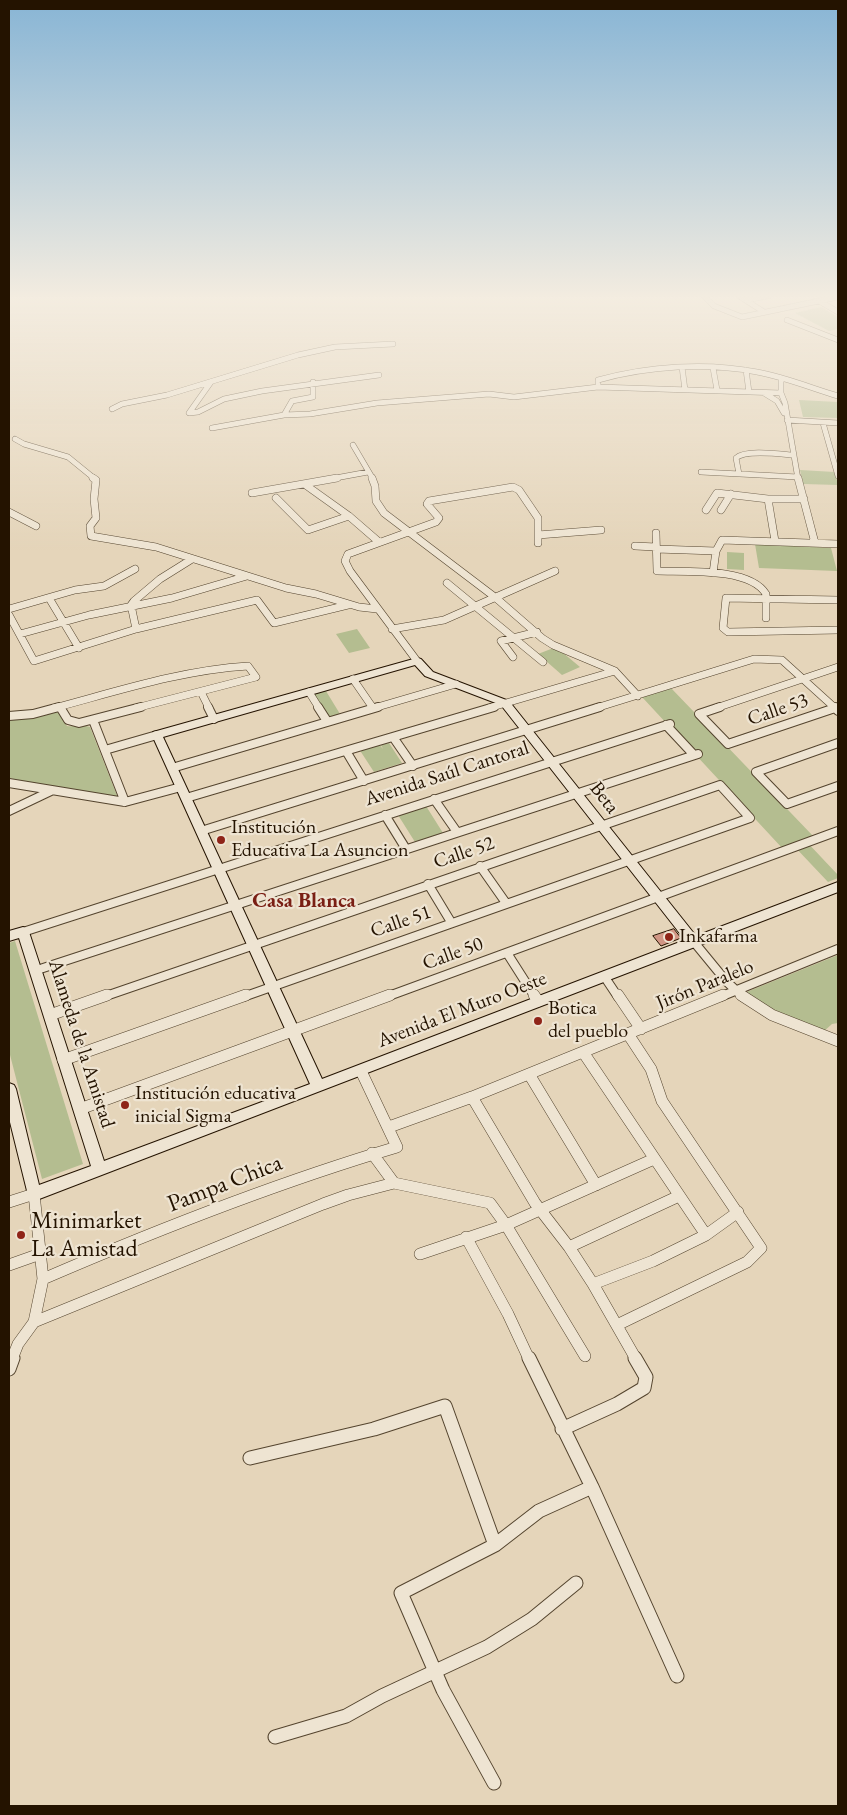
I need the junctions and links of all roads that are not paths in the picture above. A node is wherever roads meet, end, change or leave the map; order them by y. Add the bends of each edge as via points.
1 (215, 381) edge
2 (324, 381) edge
3 (598, 381) edge
4 (651, 381) edge
5 (684, 381) edge
6 (715, 381) edge
7 (747, 381) edge
8 (782, 381) edge
9 (788, 381) edge
10 (211, 382) junction
11 (313, 382) junction
12 (598, 387) junction
13 (651, 389) junction
14 (685, 390) junction
15 (717, 390) junction
16 (749, 392) junction
17 (763, 393) junction
18 (781, 393) junction
19 (838, 396) edge
20 (112, 409) dead end
21 (284, 415) junction
22 (787, 420) junction
23 (823, 423) junction
24 (838, 423) edge
25 (212, 428) dead end
26 (15, 439) dead end
27 (353, 445) dead end
28 (793, 455) junction
29 (368, 472) junction
30 (701, 472) dead end
31 (739, 474) junction
32 (838, 476) edge
33 (798, 478) junction
34 (307, 486) dead end
35 (252, 493) dead end
36 (731, 494) junction
37 (276, 498) dead end
38 (768, 499) junction
39 (804, 500) junction
40 (706, 510) dead end
41 (722, 510) dead end
42 (9, 512) edge
43 (349, 516) junction
44 (36, 526) dead end
45 (601, 530) dead end
46 (412, 532) junction
47 (656, 533) dead end
48 (538, 535) junction
49 (775, 541) junction
50 (380, 542) junction
51 (538, 542) dead end
52 (815, 543) junction
53 (838, 544) edge
54 (635, 546) dead end
55 (656, 548) junction
56 (716, 551) junction
57 (192, 559) junction
58 (135, 569) dead end
59 (555, 571) dead end
60 (713, 573) junction
61 (247, 576) junction
62 (447, 583) dead end
63 (49, 598) junction
64 (496, 598) junction
65 (768, 598) junction
66 (838, 600) edge
67 (351, 604) junction
68 (131, 605) junction
69 (476, 606) junction
70 (9, 609) edge
71 (377, 609) junction
72 (9, 614) edge
73 (766, 618) dead end
74 (63, 622) junction
75 (136, 629) junction
76 (392, 629) junction
77 (838, 630) edge
78 (537, 632) junction
79 (20, 634) junction
80 (515, 637) junction
81 (79, 648) junction
82 (513, 657) dead end
83 (418, 661) junction
84 (543, 662) dead end
85 (838, 667) edge
86 (615, 671) junction
87 (803, 678) junction
88 (354, 679) junction
89 (456, 684) junction
90 (200, 692) junction
91 (309, 692) junction
92 (638, 696) junction
93 (505, 703) junction
94 (60, 707) junction
95 (373, 708) junction
96 (837, 708) edge
97 (9, 716) edge
98 (214, 719) junction
99 (93, 720) junction
100 (327, 722) junction
101 (527, 731) junction
102 (157, 735) junction
103 (392, 737) junction
104 (838, 744) edge
105 (105, 750) junction
106 (346, 751) junction
107 (552, 761) junction
108 (413, 766) junction
109 (172, 768) junction
110 (364, 782) junction
111 (9, 783) edge
112 (720, 785) joint
113 (838, 786) edge
114 (51, 791) junction
115 (183, 792) junction
116 (577, 794) junction
117 (434, 799) junction
118 (125, 802) junction
119 (9, 811) edge
120 (385, 815) junction
121 (601, 825) junction
122 (201, 831) junction
123 (838, 831) edge
124 (457, 832) junction
125 (406, 849) junction
126 (629, 860) junction
127 (480, 866) junction
128 (218, 869) junction
129 (428, 884) junction
130 (838, 887) edge
131 (659, 897) junction
132 (506, 903) junction
133 (235, 905) junction
134 (451, 922) junction
135 (23, 932) junction
136 (9, 936) edge
137 (694, 942) junction
138 (253, 944) junction
139 (838, 949) edge
140 (507, 953) junction
141 (37, 970) junction
142 (604, 976) junction
143 (272, 986) junction
144 (736, 991) junction
145 (538, 1001) junction
146 (50, 1014) junction
147 (640, 1029) junction
148 (292, 1031) junction
149 (628, 1034) junction
150 (838, 1041) edge
151 (583, 1052) junction
152 (64, 1060) junction
153 (361, 1071) junction
154 (529, 1074) junction
155 (318, 1087) junction
156 (9, 1089) edge
157 (472, 1097) junction
158 (80, 1109) junction
159 (389, 1127) junction
160 (372, 1153) junction
161 (654, 1159) junction
162 (99, 1169) junction
163 (394, 1183) junction
164 (596, 1185) junction
165 (34, 1194) junction
166 (679, 1196) junction
167 (9, 1202) edge
168 (539, 1209) junction
169 (738, 1212) junction
170 (506, 1225) junction
171 (706, 1235) junction
172 (466, 1237) junction
173 (569, 1247) junction
174 (40, 1254) junction
175 (420, 1254) dead end
176 (9, 1266) edge
177 (42, 1279) junction
178 (593, 1284) junction
179 (34, 1322) junction
180 (617, 1325) junction
181 (13, 1346) edge
182 (584, 1356) dead end
183 (9, 1369) edge
184 (562, 1429) junction
185 (250, 1458) dead end
186 (592, 1487) junction
187 (495, 1545) junction
188 (576, 1583) dead end
189 (435, 1672) junction
190 (677, 1676) dead end
191 (275, 1737) dead end
192 (494, 1783) dead end

1 - 10 street
2 - 11 street
3 - 12 street
4 - 13 street
5 - 14 street
6 - 15 street
7 - 16 street
8 - 18 street
9 - 19 street
10 - 11 street via 189,413 221,399
10 - 20 street
11 - 21 street via 313,397 292,401
12 - 13 street
12 - 21 street via 514,397 489,394 376,403
13 - 14 street
14 - 15 street
15 - 16 street
16 - 17 street
17 - 18 street
17 - 22 street via 781,405
18 - 22 street
21 - 25 street
22 - 23 street
22 - 28 street
23 - 24 street
23 - 32 street
26 - 57 street via 68,457 96,480 96,518 90,526 90,535 156,547
27 - 29 street
28 - 31 street via 738,455
28 - 33 street
29 - 35 street
29 - 46 street via 373,478 379,508
30 - 31 street
31 - 33 street
33 - 39 street
34 - 43 street
36 - 38 street
36 - 40 street via 717,492
36 - 41 street
37 - 43 street via 308,530
38 - 39 street
38 - 49 street
39 - 52 street
42 - 44 street
43 - 50 street
45 - 48 street
46 - 48 street via 439,519 427,504 429,501 513,487 534,510 538,518
46 - 50 street
46 - 64 street
47 - 55 street
48 - 51 street
49 - 52 street
49 - 56 street via 728,539 720,542
50 - 71 street via 348,554 345,561
52 - 53 street
54 - 55 street
55 - 56 street
55 - 60 street via 656,571
56 - 60 street
57 - 61 street
57 - 68 street via 160,579
58 - 63 street via 104,586
59 - 64 street
60 - 65 street via 747,579 765,591
61 - 67 street
61 - 68 street via 172,598
62 - 69 street
63 - 70 street
63 - 74 street
64 - 69 street
64 - 78 street
65 - 66 street
65 - 73 street
65 - 77 street via 726,598 724,630
67 - 71 street
67 - 75 street via 274,623 257,600
68 - 74 street
68 - 75 street
69 - 76 street via 444,620
69 - 80 street
71 - 76 street
72 - 79 street
74 - 79 street
74 - 81 street
75 - 81 street
76 - 83 street
78 - 80 street
78 - 86 street via 553,645
79 - 81 street via 34,661
80 - 82 street via 500,642
80 - 84 street
83 - 88 street
83 - 89 street via 429,674
85 - 87 street
86 - 92 street
86 - 93 street
87 - 92 street via 782,660 754,659
87 - 96 street
87 - 96 street, Calle 53 via 699,714 728,744
88 - 91 street
88 - 95 street
89 - 93 street
89 - 95 street
90 - 94 street via 256,677 249,666 212,668
90 - 98 street
90 - 99 street
91 - 98 street
91 - 100 street
92 - 101 street
93 - 101 street, Beta
93 - 103 street
94 - 97 street
94 - 99 street via 72,722
95 - 100 street
98 - 102 street
99 - 105 street
100 - 109 street
101 - 107 street, Beta
101 - 108 street
102 - 105 street
102 - 109 street
103 - 106 street
103 - 108 street
104 - 113 street via 756,772 786,804
105 - 118 street
106 - 110 street
106 - 115 street
107 - 116 street, Beta
107 - 116 street, Avenida Saúl Cantoral via 668,724 696,755
107 - 117 street, Avenida Saúl Cantoral
108 - 110 street
109 - 115 street
110 - 122 street
111 - 114 street
112 - 121 street, Calle 52
112 - 126 street, Calle 51 via 750,818
114 - 118 street
114 - 119 street
115 - 118 street
115 - 122 street
116 - 121 street, Beta
116 - 124 street
117 - 120 street, Avenida Saúl Cantoral
117 - 124 street
120 - 125 street
120 - 128 street, Avenida Saúl Cantoral
121 - 126 street, Beta
121 - 127 street, Calle 52
122 - 128 street
123 - 131 street, Calle 50
124 - 125 street
125 - 133 street
126 - 131 street, Beta
126 - 132 street, Calle 51
127 - 129 street, Calle 52
127 - 132 street
128 - 133 street
128 - 135 street, Avenida Saúl Cantoral
129 - 134 street
129 - 138 street, Calle 52
130 - 137 street, Avenida El Muro Oeste
131 - 137 street, Beta
131 - 140 street, Calle 50
132 - 134 street, Calle 51
133 - 138 street
133 - 141 street
134 - 143 street, Calle 51
135 - 136 street, Avenida Saúl Cantoral
135 - 141 street, Alameda de la Amistad
137 - 142 street, Avenida El Muro Oeste
137 - 144 street, Beta
138 - 143 street
138 - 146 street, Calle 52
139 - 144 street, Jirón Paralelo
140 - 145 street
140 - 148 street, Calle 50
141 - 146 street, Alameda de la Amistad
142 - 145 street, Avenida El Muro Oeste
142 - 147 street
143 - 148 street
143 - 152 street, Calle 51
144 - 147 street, Jirón Paralelo
144 - 150 street, Beta via 770,1013
145 - 153 street, Avenida El Muro Oeste
146 - 152 street, Alameda de la Amistad
147 - 149 street, Jirón Paralelo
148 - 155 street
148 - 158 street, Calle 50
149 - 151 street, Jirón Paralelo
149 - 169 street via 651,1069 662,1101
151 - 154 street, Jirón Paralelo
151 - 161 street
152 - 158 street, Alameda de la Amistad
153 - 155 street, Avenida El Muro Oeste
153 - 159 street
154 - 157 street, Jirón Paralelo
154 - 164 street
155 - 162 street, Avenida El Muro Oeste
156 - 165 street
157 - 159 street, Jirón Paralelo
157 - 168 street
158 - 162 street, Alameda de la Amistad
159 - 160 street, Pampa Chica via 397,1147
160 - 163 street
160 - 177 street, Pampa Chica via 128,1242
161 - 164 street
161 - 166 street
162 - 165 street, Avenida El Muro Oeste
163 - 170 street via 486,1201
163 - 179 street via 323,1204
164 - 168 street
165 - 167 street
165 - 174 street
166 - 171 street
166 - 173 street
168 - 170 street
168 - 173 street
169 - 171 street
169 - 180 street via 761,1248 747,1262
170 - 172 street
170 - 182 street
171 - 178 street via 653,1261
172 - 175 street
172 - 184 street via 508,1314
173 - 178 street
174 - 176 street
174 - 177 street
177 - 179 street
178 - 180 street
179 - 181 street
180 - 184 street via 646,1377 646,1384 628,1398
181 - 183 street
184 - 186 street
185 - 187 street via 358,1433 445,1406
186 - 187 street via 539,1512
186 - 190 street
187 - 189 street via 401,1593
188 - 189 street via 532,1619 488,1647
189 - 191 street via 346,1716
189 - 192 street

